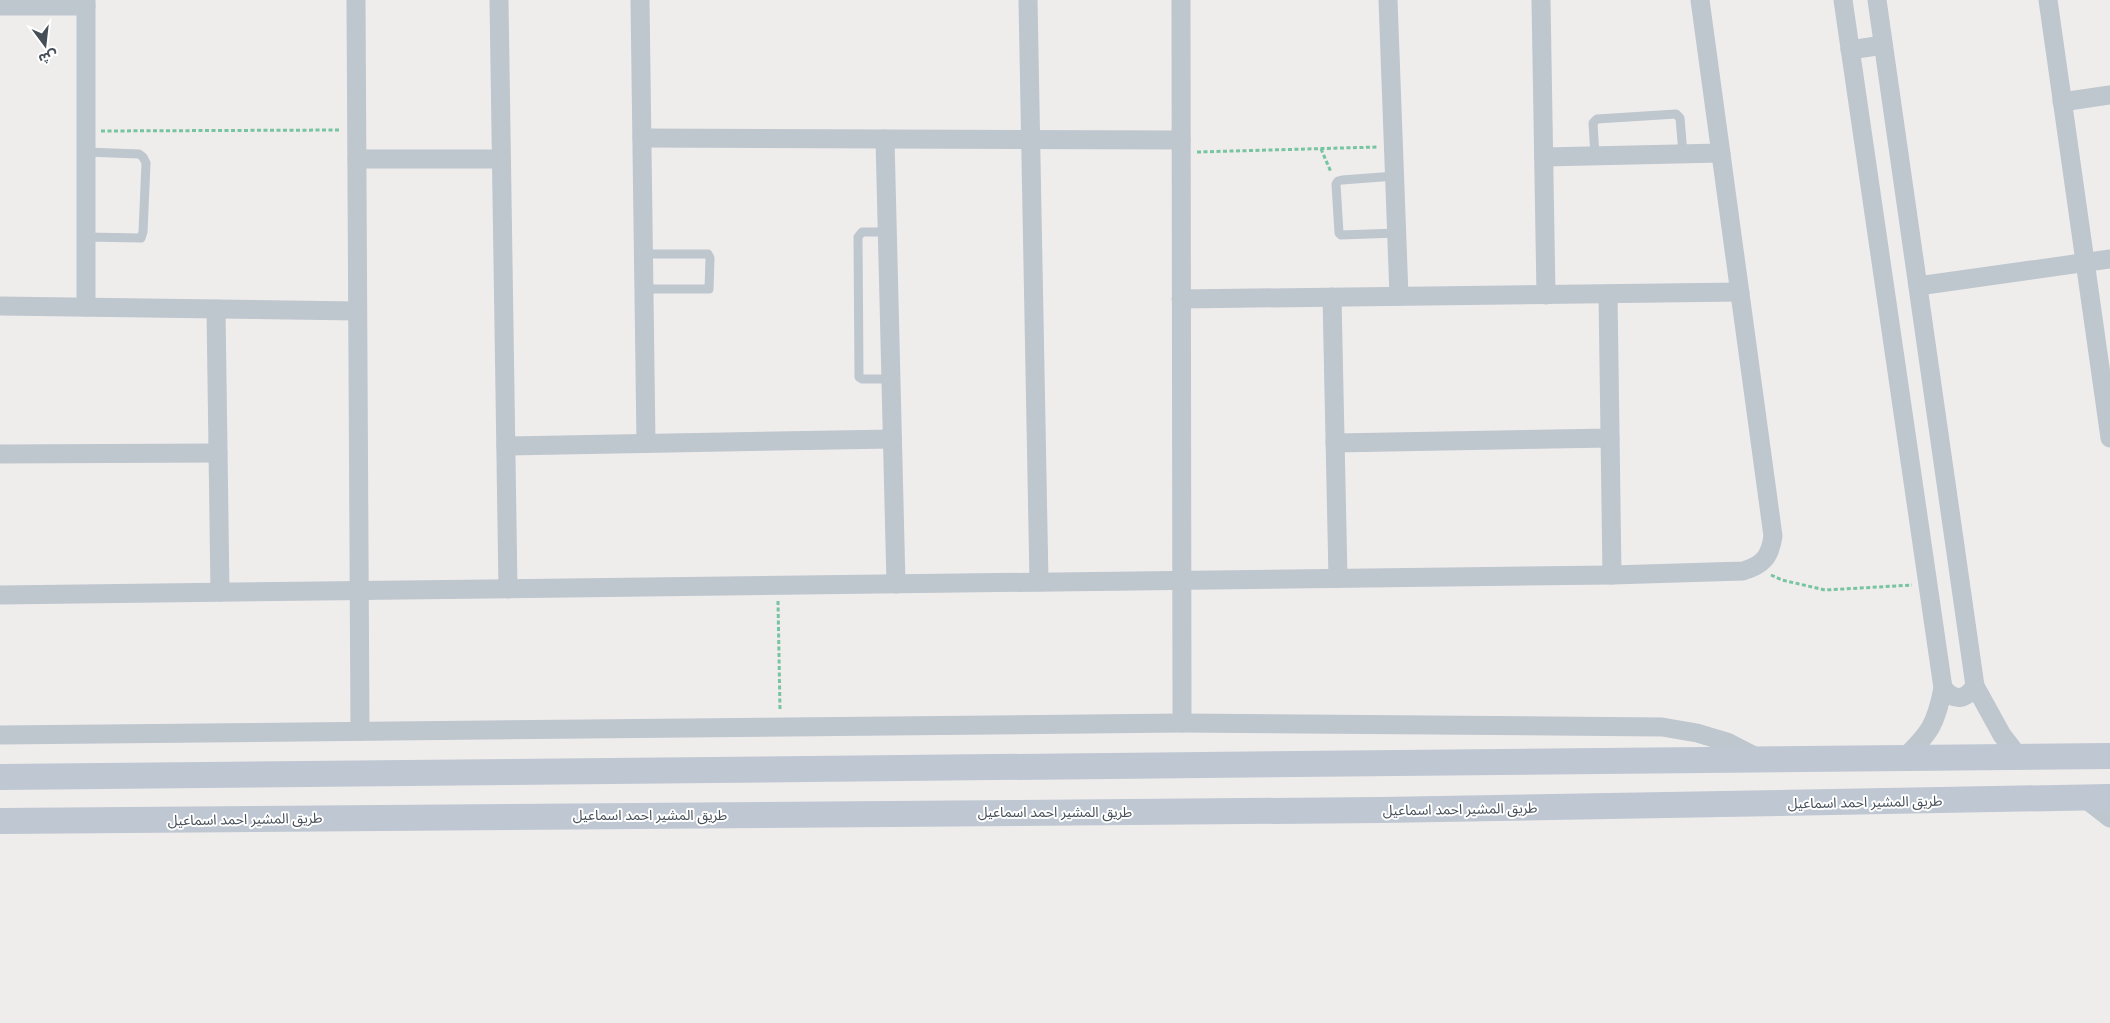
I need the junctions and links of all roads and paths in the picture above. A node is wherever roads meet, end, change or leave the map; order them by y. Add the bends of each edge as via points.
1 (356, 0) edge
2 (499, 0) edge
3 (640, 0) edge
4 (1028, 0) edge
5 (1181, 0) edge
6 (1388, 0) edge
7 (1541, 0) edge
8 (1700, 0) edge
9 (1843, 0) edge
10 (1877, 0) edge
11 (2048, 0) edge
12 (86, 3) edge
13 (0, 6) edge
14 (1883, 45) junction
15 (1850, 50) junction
16 (2110, 95) edge
17 (2062, 102) junction
18 (356, 130) junction
19 (86, 131) junction
20 (642, 138) junction
21 (885, 140) junction
22 (1030, 140) junction
23 (1181, 146) junction
24 (1393, 146) junction
25 (1321, 148) junction
26 (86, 152) junction
27 (1683, 154) junction
28 (1721, 154) junction
29 (1594, 156) junction
30 (1544, 157) junction
31 (357, 159) junction
32 (501, 159) junction
33 (1395, 176) junction
34 (1338, 181) junction
35 (887, 232) junction
36 (1397, 233) junction
37 (86, 237) junction
38 (643, 254) junction
39 (2110, 259) edge
40 (2085, 262) junction
41 (1918, 286) junction
42 (644, 288) junction
43 (1740, 292) junction
44 (1608, 294) junction
45 (1546, 295) junction
46 (1400, 296) junction
47 (1332, 297) junction
48 (1182, 299) junction
49 (0, 306) edge
50 (86, 308) junction
51 (216, 310) junction
52 (357, 311) junction
53 (891, 379) junction
54 (2109, 427) edge
55 (1610, 438) junction
56 (892, 439) junction
57 (646, 443) junction
58 (1335, 443) junction
59 (506, 446) junction
60 (218, 453) junction
61 (0, 454) edge
62 (1755, 567) junction
63 (1612, 575) junction
64 (1338, 578) junction
65 (1182, 580) junction
66 (1039, 582) junction
67 (896, 584) junction
68 (1928, 584) junction
69 (778, 585) junction
70 (508, 589) junction
71 (359, 591) junction
72 (220, 592) junction
73 (0, 595) edge
74 (1975, 686) junction
75 (1943, 688) junction
76 (1182, 723) junction
77 (781, 727) junction
78 (360, 731) junction
79 (0, 735) edge
80 (2110, 756) edge
81 (2019, 757) junction
82 (1904, 758) junction
83 (1763, 760) junction
84 (0, 777) edge
85 (2110, 797) edge
86 (2083, 798) junction
87 (2110, 818) edge
88 (0, 821) edge

1 - 18 street
2 - 32 street
3 - 20 street
4 - 22 street
5 - 23 street
6 - 24 street
7 - 30 street
8 - 28 street
9 - 15 street
10 - 14 street
11 - 17 street
12 - 13 street
12 - 19 street
14 - 15 street
14 - 41 street
15 - 68 street
16 - 17 street
17 - 40 street
18 - 19 path
18 - 31 street
19 - 26 street
20 - 21 street
20 - 38 street
21 - 22 street
21 - 35 street
22 - 23 street
22 - 66 street
23 - 25 path
23 - 48 street
24 - 25 path
24 - 33 street
25 - 34 path via 1324,160
26 - 37 street
26 - 37 lane via 138,154 146,162 141,238
27 - 28 street
27 - 29 street
27 - 29 lane via 1680,118 1676,114 1597,119 1593,123
28 - 43 street
29 - 30 street
30 - 45 street
31 - 32 street
31 - 52 street
32 - 59 street
33 - 34 lane
33 - 36 street
34 - 36 lane via 1341,235
35 - 53 street
35 - 53 lane via 862,232 858,237 859,376 862,379
36 - 46 street
37 - 50 street
38 - 42 street
38 - 42 lane via 708,254 710,258 709,289
39 - 40 street
40 - 41 street
40 - 54 street
41 - 74 street
42 - 57 street
43 - 44 street
43 - 62 street via 1773,536 1772,548
44 - 45 street
44 - 55 street
45 - 46 street
46 - 47 street
47 - 48 street
47 - 58 street
48 - 65 street
49 - 50 street
50 - 51 street
51 - 52 street
51 - 60 street
52 - 71 street
53 - 56 street
55 - 58 street
55 - 63 street
56 - 57 street
56 - 67 street
57 - 59 street
58 - 64 street
59 - 70 street
60 - 61 street
60 - 72 street
62 - 63 street via 1743,572
62 - 68 path via 1782,580 1825,590
63 - 64 street
64 - 65 street
65 - 66 street
65 - 76 street
66 - 67 street
67 - 69 street
68 - 75 street
69 - 70 street
69 - 77 path
70 - 71 street
71 - 72 street
71 - 78 street
72 - 73 street
74 - 75 street via 1960,698 1950,696
74 - 81 street via 1987,711
75 - 82 street via 1933,723 1924,739
76 - 77 street
76 - 83 street via 1662,727 1727,742
77 - 78 street
78 - 79 street
80 - 81 street
81 - 82 street
82 - 83 street
83 - 84 street
85 - 86 street, طريق المشير احمد اسماعيل
86 - 87 street
86 - 88 street, طريق المشير احمد اسماعيل via 1381,810

